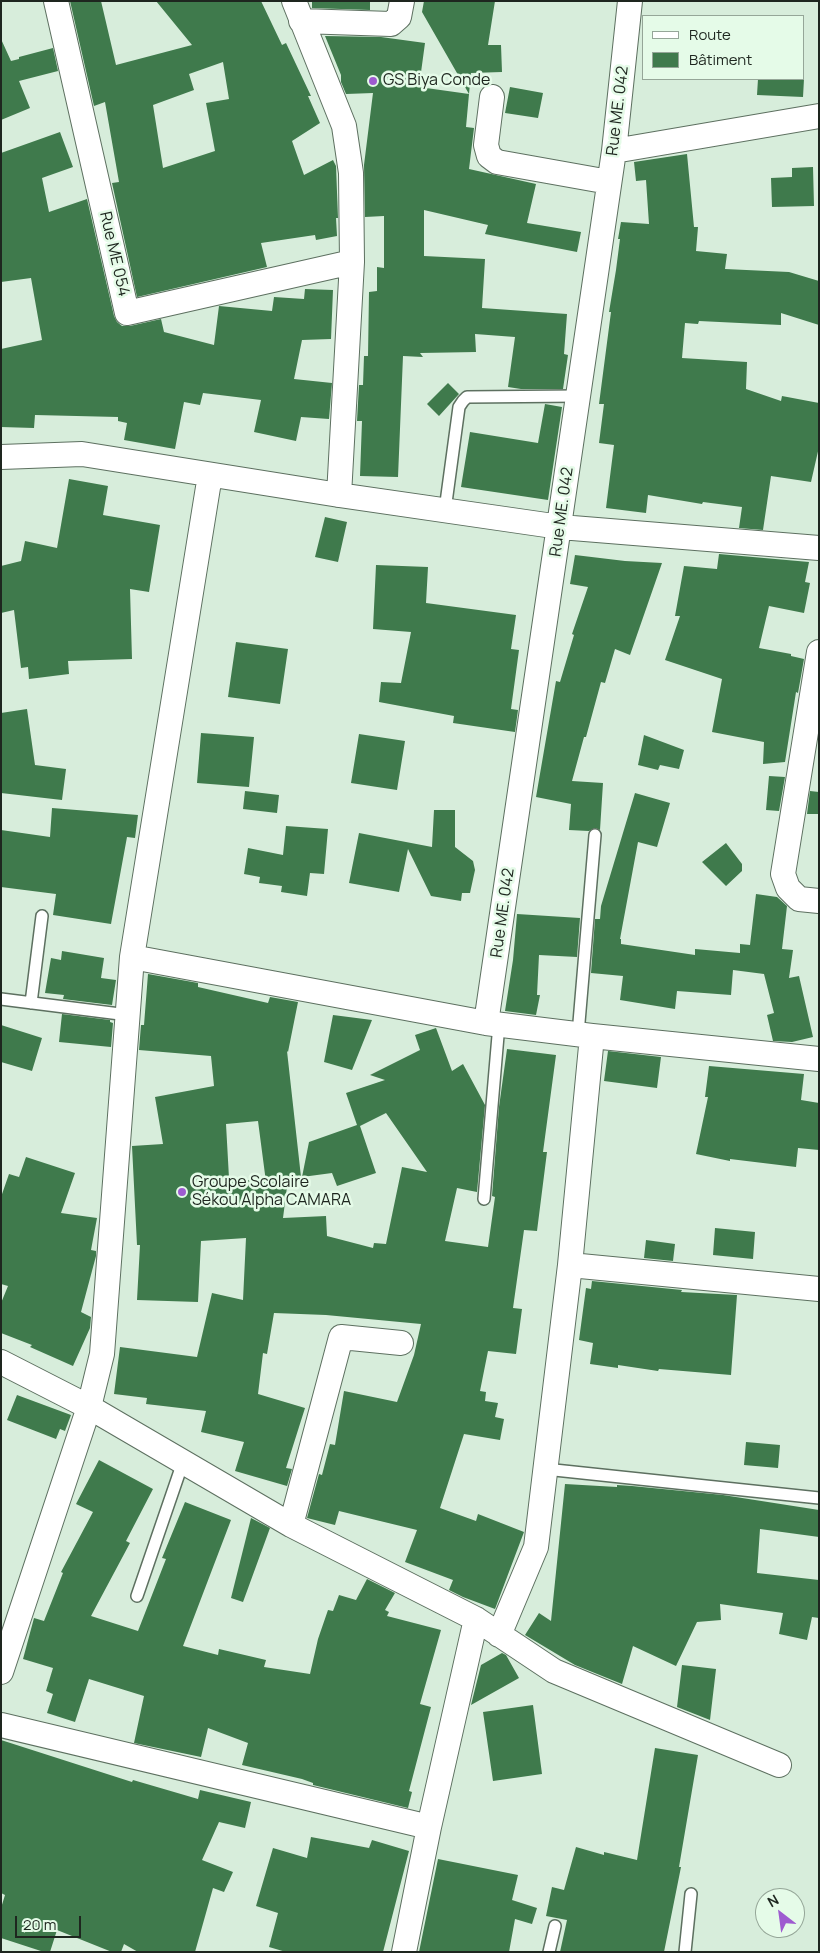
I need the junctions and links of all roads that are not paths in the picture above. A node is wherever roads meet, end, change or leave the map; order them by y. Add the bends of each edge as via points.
1 (56, 1) edge
2 (402, 1) edge
3 (630, 1) edge
4 (297, 11) edge
5 (492, 97) dead end
6 (819, 116) edge
7 (614, 151) junction
8 (609, 182) junction
9 (352, 262) junction
10 (578, 396) junction
11 (1, 458) edge
12 (210, 475) junction
13 (339, 495) junction
14 (445, 510) junction
15 (560, 527) junction
16 (819, 548) edge
17 (819, 652) edge
18 (595, 835) dead end
19 (819, 901) edge
20 (42, 916) dead end
21 (132, 957) junction
22 (1, 999) edge
23 (31, 1003) junction
24 (128, 1015) junction
25 (493, 1023) junction
26 (585, 1035) junction
27 (819, 1059) edge
28 (484, 1199) dead end
29 (570, 1265) junction
30 (819, 1289) edge
31 (401, 1343) dead end
32 (1, 1362) edge
33 (89, 1407) junction
34 (182, 1462) junction
35 (546, 1469) junction
36 (819, 1498) edge
37 (291, 1525) junction
38 (137, 1596) dead end
39 (476, 1619) junction
40 (499, 1635) junction
41 (1, 1672) edge
42 (1, 1725) edge
43 (779, 1764) dead end
44 (429, 1827) junction
45 (692, 1894) dead end
46 (555, 1926) dead end
47 (404, 1952) edge
48 (549, 1952) edge
49 (685, 1952) edge

1 - 9 street, Rue ME 054 via 128,313
2 - 4 street via 399,17 391,24
3 - 7 street, Rue ME. 042
4 - 9 street via 344,126 351,173
5 - 8 street via 486,145 489,156 497,162
6 - 7 street
7 - 8 street, Rue ME. 042
8 - 10 street, Rue ME. 042
9 - 13 street
10 - 14 lane via 467,397 462,401
10 - 15 street, Rue ME. 042
11 - 12 street via 82,454
12 - 13 street
12 - 21 street
13 - 14 street
14 - 15 street
15 - 16 street
15 - 25 street, Rue ME. 042
17 - 19 street via 783,874 788,888 798,898
18 - 26 lane
20 - 23 lane
21 - 24 street
21 - 25 street
22 - 23 lane
23 - 24 lane
24 - 33 street via 102,1354
25 - 26 street
25 - 28 lane
26 - 27 street
26 - 29 street
29 - 30 street
29 - 35 street
31 - 37 street via 340,1337
32 - 33 street
33 - 34 street
33 - 41 street
34 - 37 street
34 - 38 lane
35 - 36 lane
35 - 40 street via 536,1547
37 - 39 street
39 - 40 street
39 - 44 street
40 - 43 street via 554,1671
42 - 44 street
44 - 47 street
45 - 49 lane
46 - 48 lane

